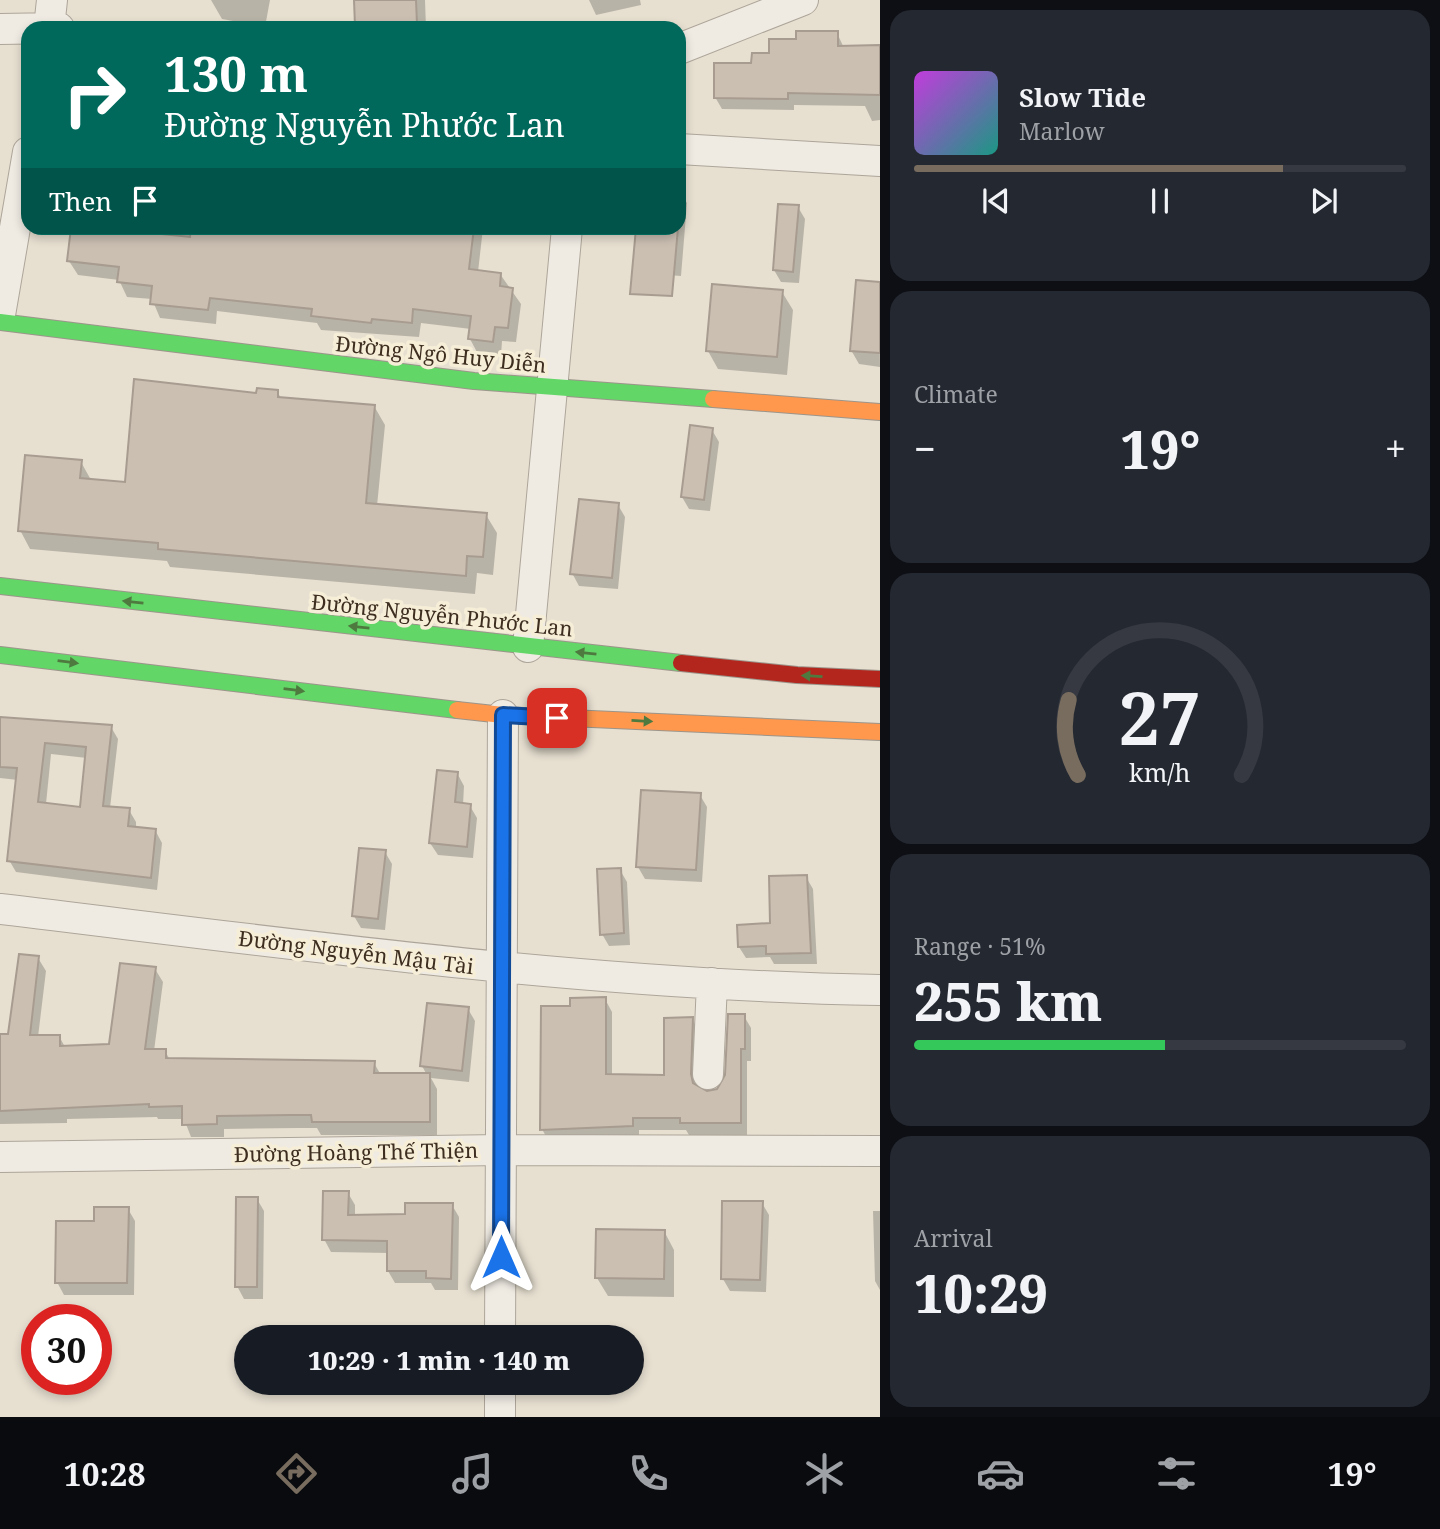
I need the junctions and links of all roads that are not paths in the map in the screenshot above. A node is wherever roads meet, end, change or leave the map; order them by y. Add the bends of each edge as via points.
1 (803, 0) edge
2 (21, 26) edge
3 (0, 29) edge
4 (686, 46) edge
5 (686, 149) edge
6 (880, 161) edge
7 (21, 193) edge
8 (566, 235) edge
9 (0, 315) edge
10 (0, 322) edge
11 (553, 387) junction
12 (880, 412) edge
13 (0, 586) edge
14 (528, 646) junction
15 (0, 656) edge
16 (880, 679) edge
17 (503, 715) junction
18 (880, 732) edge
19 (0, 909) edge
20 (502, 969) junction
21 (712, 983) junction
22 (880, 990) edge
23 (708, 1074) dead end
24 (501, 1150) junction
25 (880, 1151) edge
26 (0, 1157) edge
27 (500, 1325) edge
28 (500, 1395) edge
29 (500, 1417) edge

1 - 4 street
2 - 3 street
5 - 6 street
7 - 9 street
8 - 11 street
10 - 11 main road, Đường Ngô Huy Diễn
11 - 12 main road, Đường Ngô Huy Diễn
11 - 14 street
14 -> 13 main road, Đường Nguyễn Phước Lan
16 -> 14 main road, Đường Nguyễn Phước Lan via 797,675
15 -> 17 main road
17 -> 18 main road
17 - 20 street
19 - 20 street, Đường Nguyễn Mậu Tài
20 - 21 street, Đường Nguyễn Mậu Tài
20 - 24 street
21 - 22 street, Đường Nguyễn Mậu Tài
21 - 23 street
24 - 25 street, Đường Hoàng Thế Thiện
24 - 26 street, Đường Hoàng Thế Thiện
24 - 27 street
28 - 29 street

